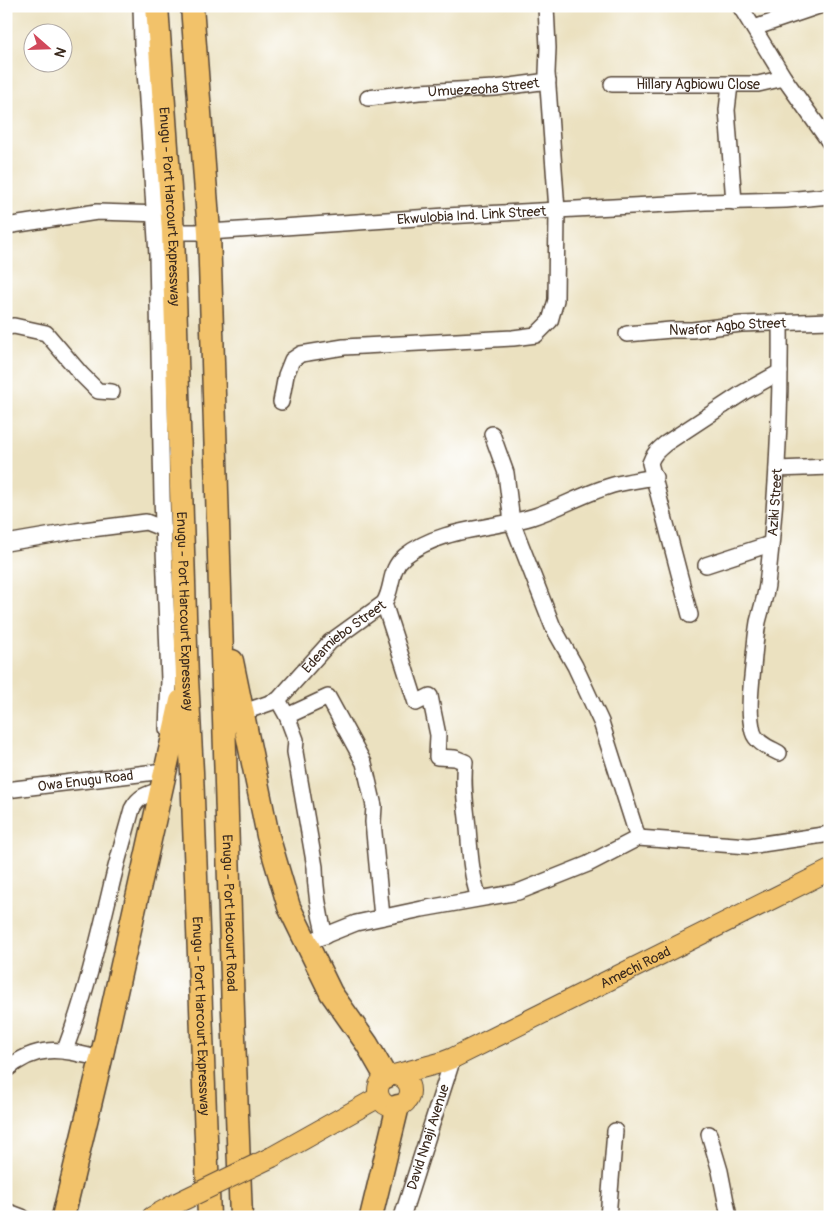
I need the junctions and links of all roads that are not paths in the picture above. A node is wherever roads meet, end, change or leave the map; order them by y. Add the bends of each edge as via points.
1 (140, 6) edge
2 (157, 6) edge
3 (192, 6) edge
4 (546, 6) edge
5 (740, 6) edge
6 (819, 6) edge
7 (754, 28) junction
8 (784, 78) junction
9 (548, 81) junction
10 (612, 84) dead end
11 (730, 85) junction
12 (368, 98) dead end
13 (828, 138) edge
14 (830, 196) edge
15 (734, 202) junction
16 (557, 210) junction
17 (166, 220) junction
18 (6, 226) edge
19 (209, 232) junction
20 (830, 321) edge
21 (780, 323) junction
22 (6, 327) edge
23 (627, 334) dead end
24 (780, 372) junction
25 (112, 392) dead end
26 (281, 402) dead end
27 (492, 434) dead end
28 (830, 467) edge
29 (777, 469) junction
30 (655, 477) junction
31 (512, 522) junction
32 (164, 529) junction
33 (6, 543) edge
34 (770, 544) junction
35 (706, 565) dead end
36 (384, 603) junction
37 (220, 608) junction
38 (690, 615) dead end
39 (187, 678) junction
40 (278, 700) junction
41 (244, 712) junction
42 (287, 716) junction
43 (779, 753) dead end
44 (163, 780) junction
45 (6, 790) edge
46 (830, 834) edge
47 (638, 838) junction
48 (830, 870) edge
49 (479, 898) junction
50 (382, 917) junction
51 (315, 939) junction
52 (65, 1050) junction
53 (101, 1059) junction
54 (446, 1060) junction
55 (6, 1070) edge
56 (393, 1091) junction
57 (615, 1131) dead end
58 (709, 1134) dead end
59 (6, 1211) edge
60 (22, 1217) edge
61 (63, 1217) edge
62 (152, 1217) edge
63 (209, 1217) edge
64 (241, 1217) edge
65 (371, 1217) edge
66 (402, 1217) edge
67 (608, 1217) edge
68 (729, 1217) edge

1 - 17 street
2 - 17 highway, Enugu - Port Harcourt Expressway
3 - 19 highway
4 - 9 street
5 - 7 street
6 - 7 street
7 - 8 street
8 - 11 street, Hillary Agbiowu Close via 758,84
8 - 13 street
9 - 12 street, Umuezeoha Street
9 - 16 street
10 - 11 street, Hillary Agbiowu Close
11 - 15 street via 728,110
14 - 15 street, Ekwulobia Ind. Link Street
15 - 16 street, Ekwulobia Ind. Link Street
16 - 19 street, Ekwulobia Ind. Link Street
16 - 26 street via 556,300 550,321 536,334 344,347 301,354 292,360
17 - 18 street, Ekwulobia Ind. Link Street via 97,212
17 - 19 street, Ekwulobia Ind. Link Street
17 - 32 street via 157,255
17 - 39 highway, Enugu - Port Harcourt Expressway
19 - 37 highway
20 - 21 street, Nwafor Agbo Street
21 - 23 street, Nwafor Agbo Street
21 - 24 street, Aziki Street
22 - 25 street via 46,333 98,391
24 - 29 street, Aziki Street
24 - 30 street via 744,392 654,453 650,464
27 - 31 street via 506,473
28 - 29 street
29 - 34 street, Aziki Street
30 - 31 street, Edeamiebo Street via 617,484
30 - 38 street
31 - 36 street, Edeamiebo Street via 439,538 406,555 392,575
31 - 47 street via 553,627 601,722
32 - 33 street via 146,522
32 - 44 street via 169,680
34 - 35 street
34 - 43 street, Aziki Street via 766,587 754,643 750,709 754,734 764,746
36 - 40 street, Edeamiebo Street via 330,642
36 - 49 street via 416,703 430,696 438,735 438,757 465,762 463,778 471,862
37 - 41 highway
37 - 64 highway, Enugu - Port Hacourt Road
39 - 44 highway
39 - 63 highway, Enugu - Port Harcourt Expressway
40 - 41 street, Edeamiebo Street
40 - 42 street
41 - 51 highway via 268,836 289,907
42 - 50 street via 328,697 364,763 374,806
42 - 51 street via 296,740 295,752 315,867 321,921
44 - 45 street, Owa Enugu Road
44 - 52 street via 137,800 132,809 82,1003
44 - 53 highway
46 - 47 street via 749,846
47 - 49 street via 537,886
48 - 54 main road, Amechi Road
49 - 50 street
50 - 51 street
51 - 56 highway via 331,993 367,1044
52 - 53 street
52 - 55 street via 36,1052
53 - 61 highway
54 - 56 main road
54 - 56 main road
54 - 66 street, David Nnaji Avenue
56 - 62 main road, bridge
56 - 65 highway
57 - 67 street
58 - 68 street
59 - 60 street

